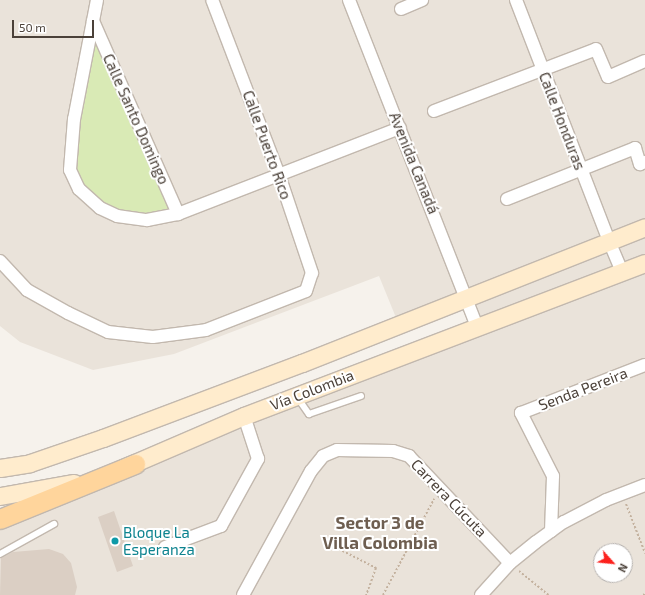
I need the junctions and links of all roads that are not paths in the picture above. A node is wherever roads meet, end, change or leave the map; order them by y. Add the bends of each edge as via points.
1 (97, 0) edge
2 (212, 0) edge
3 (349, 0) edge
4 (422, 0) edge
5 (516, 0) edge
6 (401, 9) dead end
7 (93, 21) junction
8 (645, 61) edge
9 (542, 69) junction
10 (434, 111) dead end
11 (400, 128) junction
12 (645, 162) edge
13 (581, 169) junction
14 (280, 175) junction
15 (507, 200) dead end
16 (178, 214) junction
17 (645, 227) edge
18 (609, 241) junction
19 (0, 261) edge
20 (645, 263) edge
21 (622, 272) junction
22 (467, 297) junction
23 (477, 326) junction
24 (645, 365) edge
25 (297, 396) junction
26 (361, 396) dead end
27 (244, 416) junction
28 (30, 463) junction
29 (135, 464) junction
30 (0, 468) edge
31 (0, 474) edge
32 (645, 486) edge
33 (0, 496) edge
34 (6, 519) edge
35 (54, 524) dead end
36 (551, 532) junction
37 (165, 547) dead end
38 (0, 554) edge
39 (510, 563) junction
40 (243, 595) edge
41 (481, 595) edge

1 - 7 street
2 - 14 street, Calle Puerto Rico
3 - 11 street, Avenida Canadá
4 - 6 street
5 - 9 street, Calle Honduras
7 - 16 street, Calle Santo Domingo
7 - 16 street via 74,119 70,170 80,189 100,208 117,216 147,220
8 - 9 street via 608,77 596,49
9 - 10 street
9 - 13 street, Calle Honduras
11 - 14 street
11 - 22 street, Avenida Canadá
12 - 13 street via 640,164 635,148
13 - 15 street
13 - 18 street, Calle Honduras
14 - 16 street
14 - 19 street, Calle Puerto Rico via 312,273 306,291 206,330 153,337 108,332 27,290
17 - 18 main road, Vía Colombia
18 - 21 street
18 - 22 main road, Vía Colombia
20 - 21 main road, Vía Colombia
21 - 23 main road, Vía Colombia
22 - 23 street, Avenida Canadá
22 - 28 main road, Vía Colombia via 103,438
23 - 25 main road, Vía Colombia
24 - 36 street, Senda Pereira via 521,413 553,476
25 - 26 lane via 309,414
25 - 27 main road, Vía Colombia
27 - 29 main road, Vía Colombia
27 - 37 street via 258,459 221,526
28 - 30 main road, Vía Colombia
28 - 31 main road
29 - 33 main road, Vía Colombia via 66,485
29 - 34 main road
32 - 36 street via 606,500 564,522
35 - 38 lane
36 - 39 street
39 - 40 street, Carrera Cúcuta via 409,456 394,451 337,450 323,456 311,471
39 - 41 street

